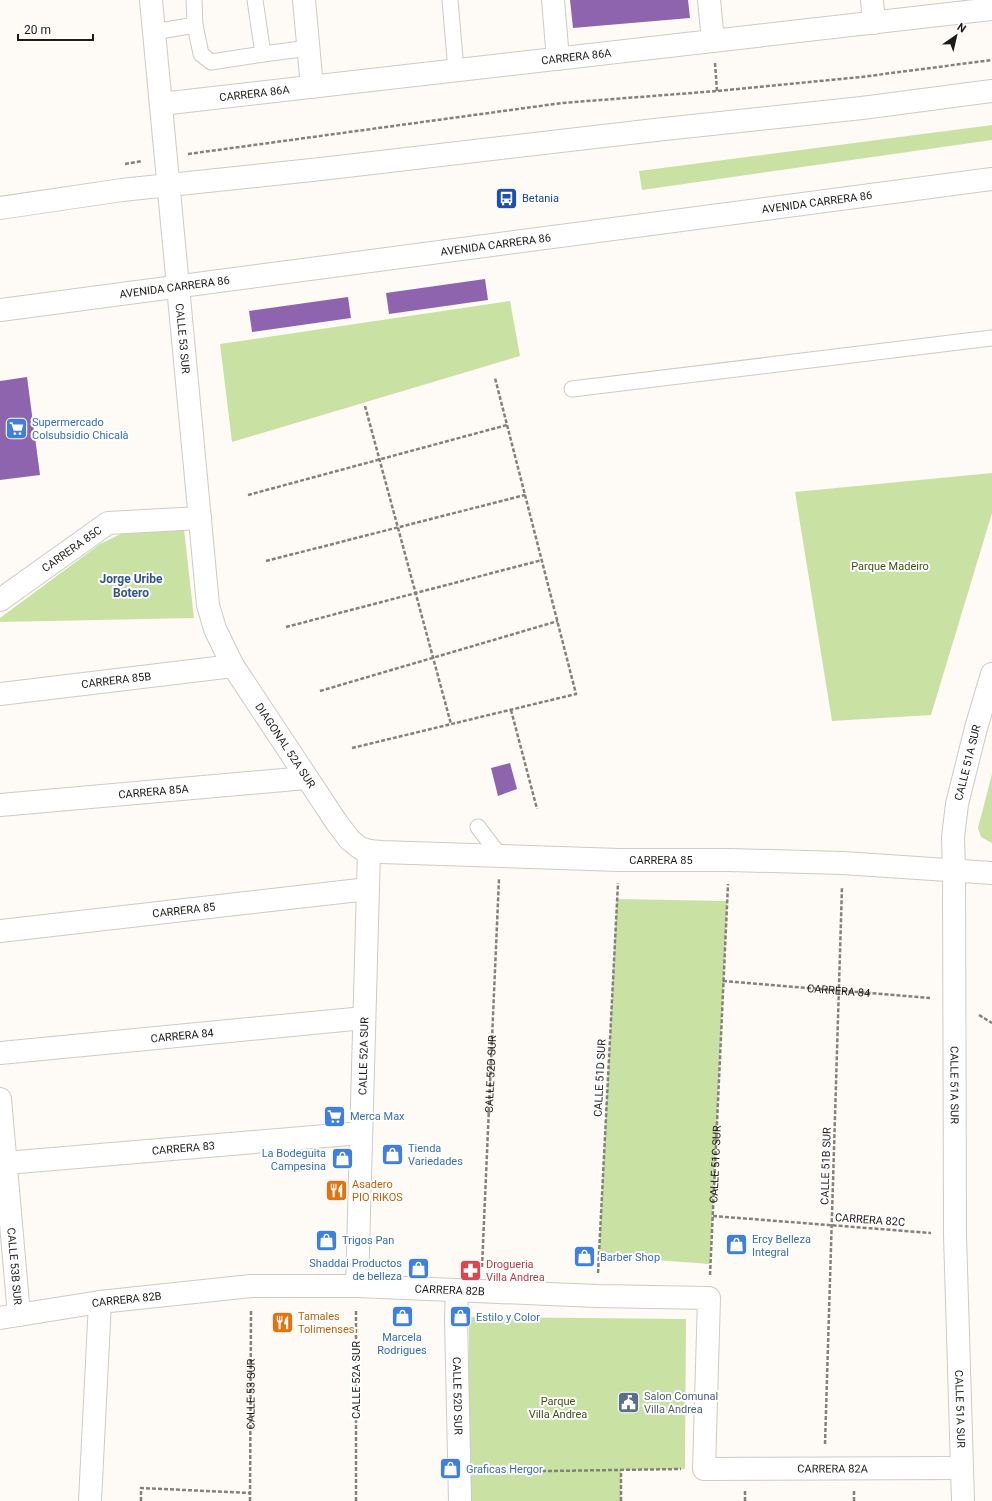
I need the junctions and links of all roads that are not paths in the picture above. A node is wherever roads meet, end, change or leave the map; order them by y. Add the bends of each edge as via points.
1 (151, 0) edge
2 (194, 0) edge
3 (255, 0) edge
4 (304, 0) edge
5 (450, 0) edge
6 (553, 0) edge
7 (709, 0) edge
8 (872, 0) edge
9 (992, 9) edge
10 (874, 23) junction
11 (195, 25) junction
12 (154, 32) junction
13 (713, 41) junction
14 (309, 48) junction
15 (263, 54) junction
16 (558, 59) junction
17 (456, 70) junction
18 (312, 87) junction
19 (992, 91) edge
20 (161, 104) junction
21 (992, 179) edge
22 (169, 185) junction
23 (0, 208) edge
24 (179, 286) junction
25 (0, 310) edge
26 (992, 338) edge
27 (572, 389) dead end
28 (200, 518) junction
29 (0, 600) edge
30 (215, 629) joint
31 (233, 666) junction
32 (992, 674) edge
33 (0, 694) edge
34 (306, 778) junction
35 (0, 804) edge
36 (478, 827) dead end
37 (369, 851) junction
38 (500, 856) junction
39 (954, 870) junction
40 (992, 873) edge
41 (368, 889) junction
42 (0, 931) edge
43 (364, 1018) junction
44 (0, 1053) edge
45 (0, 1099) edge
46 (361, 1133) junction
47 (6, 1163) junction
48 (356, 1286) junction
49 (457, 1291) junction
50 (100, 1302) junction
51 (9, 1316) edge
52 (961, 1468) junction
53 (704, 1469) joint
54 (90, 1501) edge
55 (460, 1501) edge
56 (962, 1501) edge

1 - 12 street, CALLE 53 SUR
2 - 11 lane
3 - 15 lane
4 - 14 street
5 - 17 lane
6 - 16 street
7 - 13 street
8 - 10 street
9 - 10 street, CARRERA 86A
10 - 13 street, CARRERA 86A
11 - 12 lane
11 - 15 lane via 201,54 211,62
12 - 20 street, CALLE 53 SUR
13 - 16 street, CARRERA 86A
14 - 15 lane
14 - 18 street
16 - 17 street, CARRERA 86A
17 - 18 street, CARRERA 86A
18 - 20 street, CARRERA 86A
19 - 22 street
20 - 22 street, CALLE 53 SUR
21 - 24 street, AVENIDA CARRERA 86
22 - 23 street
22 - 24 street, CALLE 53 SUR
24 - 25 street, AVENIDA CARRERA 86
24 - 28 street, CALLE 53 SUR
26 - 27 lane
28 - 29 street, CARRERA 85C via 108,523
28 - 30 street, CALLE 53 SUR via 208,605
30 - 31 street, DIAGONAL 52A SUR
31 - 33 street, CARRERA 85B
31 - 34 street, DIAGONAL 52A SUR
32 - 39 street, CALLE 51A SUR via 957,804 953,836
34 - 35 street, CARRERA 85A
34 - 37 street, DIAGONAL 52A SUR via 350,840
36 - 38 lane
37 - 38 street, CARRERA 85
37 - 41 street, CALLE 52A SUR
38 - 39 street, CARRERA 85 via 842,863
39 - 40 street
39 - 52 street, CALLE 51A SUR via 955,1234
41 - 42 street, CARRERA 85
41 - 43 street, CALLE 52A SUR
43 - 44 street, CARRERA 84
43 - 46 street, CALLE 52A SUR
45 - 47 street, CALLE 53B SUR
46 - 47 street, CARRERA 83
46 - 48 street, CALLE 52A SUR
47 - 51 street, CALLE 53B SUR
48 - 49 street, CARRERA 82B
48 - 50 street, CARRERA 82B via 251,1286
49 - 53 street, CARRERA 82B via 709,1298
49 - 55 street, CALLE 52D SUR
50 - 51 street, CARRERA 82B
50 - 54 street
52 - 53 street, CARRERA 82A
52 - 56 street, CALLE 51A SUR

